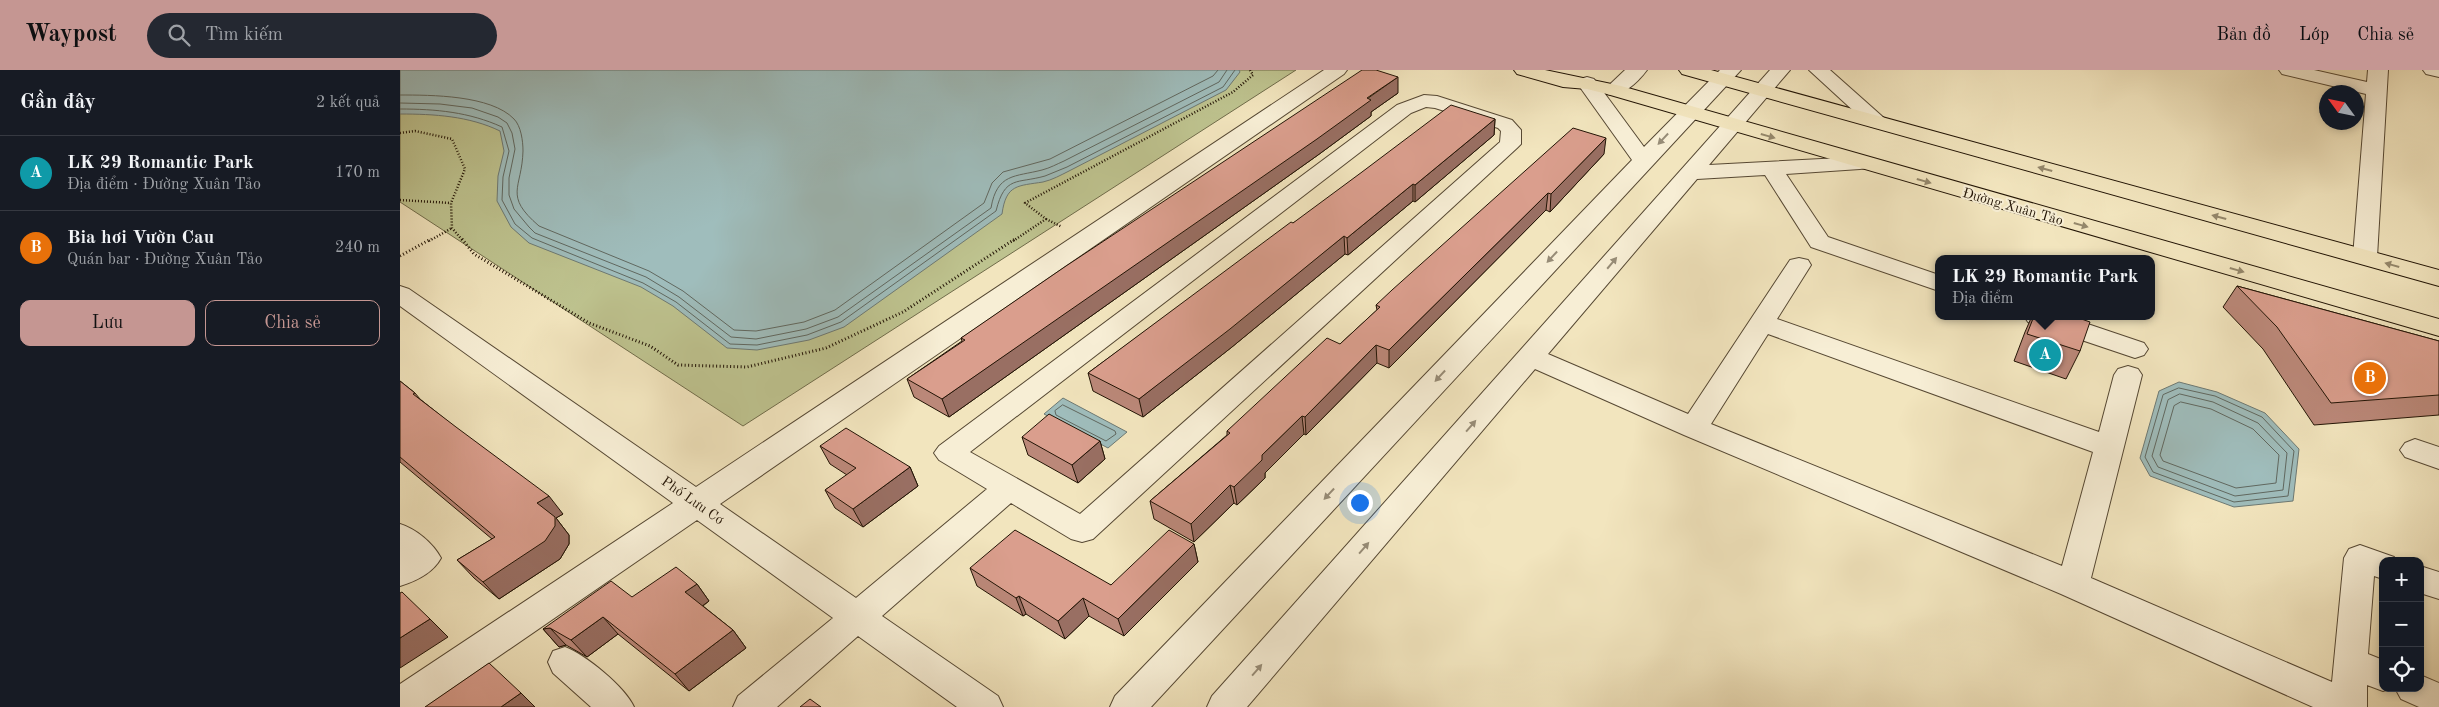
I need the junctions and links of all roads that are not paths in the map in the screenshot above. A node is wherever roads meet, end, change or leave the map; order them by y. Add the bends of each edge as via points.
1 (1337, 70) edge
2 (1524, 70) edge
3 (1564, 70) edge
4 (1638, 70) edge
5 (1689, 70) edge
6 (1780, 70) edge
7 (1819, 70) edge
8 (2289, 70) edge
9 (2433, 70) edge
10 (2439, 71) edge
11 (1726, 75) edge
12 (2377, 80) edge
13 (1587, 83) junction
14 (1614, 90) junction
15 (1761, 90) junction
16 (1688, 113) junction
17 (1877, 122) junction
18 (1731, 125) junction
19 (1826, 130) junction
20 (1644, 160) junction
21 (1860, 163) junction
22 (1772, 168) junction
23 (1689, 172) junction
24 (2365, 257) junction
25 (1799, 265) dead end
26 (2439, 278) edge
27 (1935, 282) edge
28 (400, 294) edge
29 (2045, 320) edge
30 (1761, 322) junction
31 (2439, 328) edge
32 (1532, 357) junction
33 (1694, 428) junction
34 (2109, 447) junction
35 (1009, 488) junction
36 (697, 503) junction
37 (400, 536) edge
38 (2379, 565) edge
39 (400, 574) edge
40 (2424, 580) edge
41 (2073, 585) junction
42 (2439, 586) edge
43 (856, 618) junction
44 (565, 662) dead end
45 (2350, 662) junction
46 (2379, 674) edge
47 (2422, 692) edge
48 (2439, 699) edge
49 (400, 704) edge
50 (2349, 706) edge
51 (616, 707) edge
52 (751, 707) edge
53 (985, 707) edge
54 (1128, 707) edge
55 (1225, 707) edge

1 - 36 street
2 - 13 main road, Đường Xuân Tảo via 1563,81
3 - 13 main road, Đường Xuân Tảo
4 - 14 street
5 - 11 main road, Đường Xuân Tảo
6 - 15 street
7 - 17 street
8 - 12 street
9 - 10 street
11 - 15 main road, Đường Xuân Tảo
11 - 16 street
12 - 24 street
13 - 14 main road, Đường Xuân Tảo
13 - 20 street
14 - 16 main road, Đường Xuân Tảo
15 - 18 street
15 - 19 main road, Đường Xuân Tảo
16 - 18 main road, Đường Xuân Tảo
16 -> 20 street
17 - 19 main road, Đường Xuân Tảo
24 -> 17 main road, Đường Xuân Tảo
18 -> 19 main road, Đường Xuân Tảo
18 - 23 street
19 - 21 main road, Đường Xuân Tảo
20 -> 54 street
21 - 22 street
21 -> 31 main road, Đường Xuân Tảo
22 - 23 street
22 - 27 street via 1819,242
32 -> 23 street
26 -> 24 main road, Đường Xuân Tảo
25 - 30 street
28 - 36 street, Phố Lưu Cơ
29 - 34 street via 2131,362
30 - 33 street
30 - 34 street
32 - 33 street
55 -> 32 street
33 - 41 street
34 - 41 street
35 - 35 street via 949,453 1404,108 1415,103 1437,102 1506,124 1511,130 1510,144 1082,530
35 - 43 street
36 - 43 street, Phố Lưu Cơ
36 - 49 street
37 - 39 street via 425,558
38 - 45 street via 2360,558
40 - 42 street
41 - 50 street
43 - 52 street
43 - 53 street, Phố Lưu Cơ
44 - 51 street
45 - 46 street
45 - 50 street
47 - 48 street

